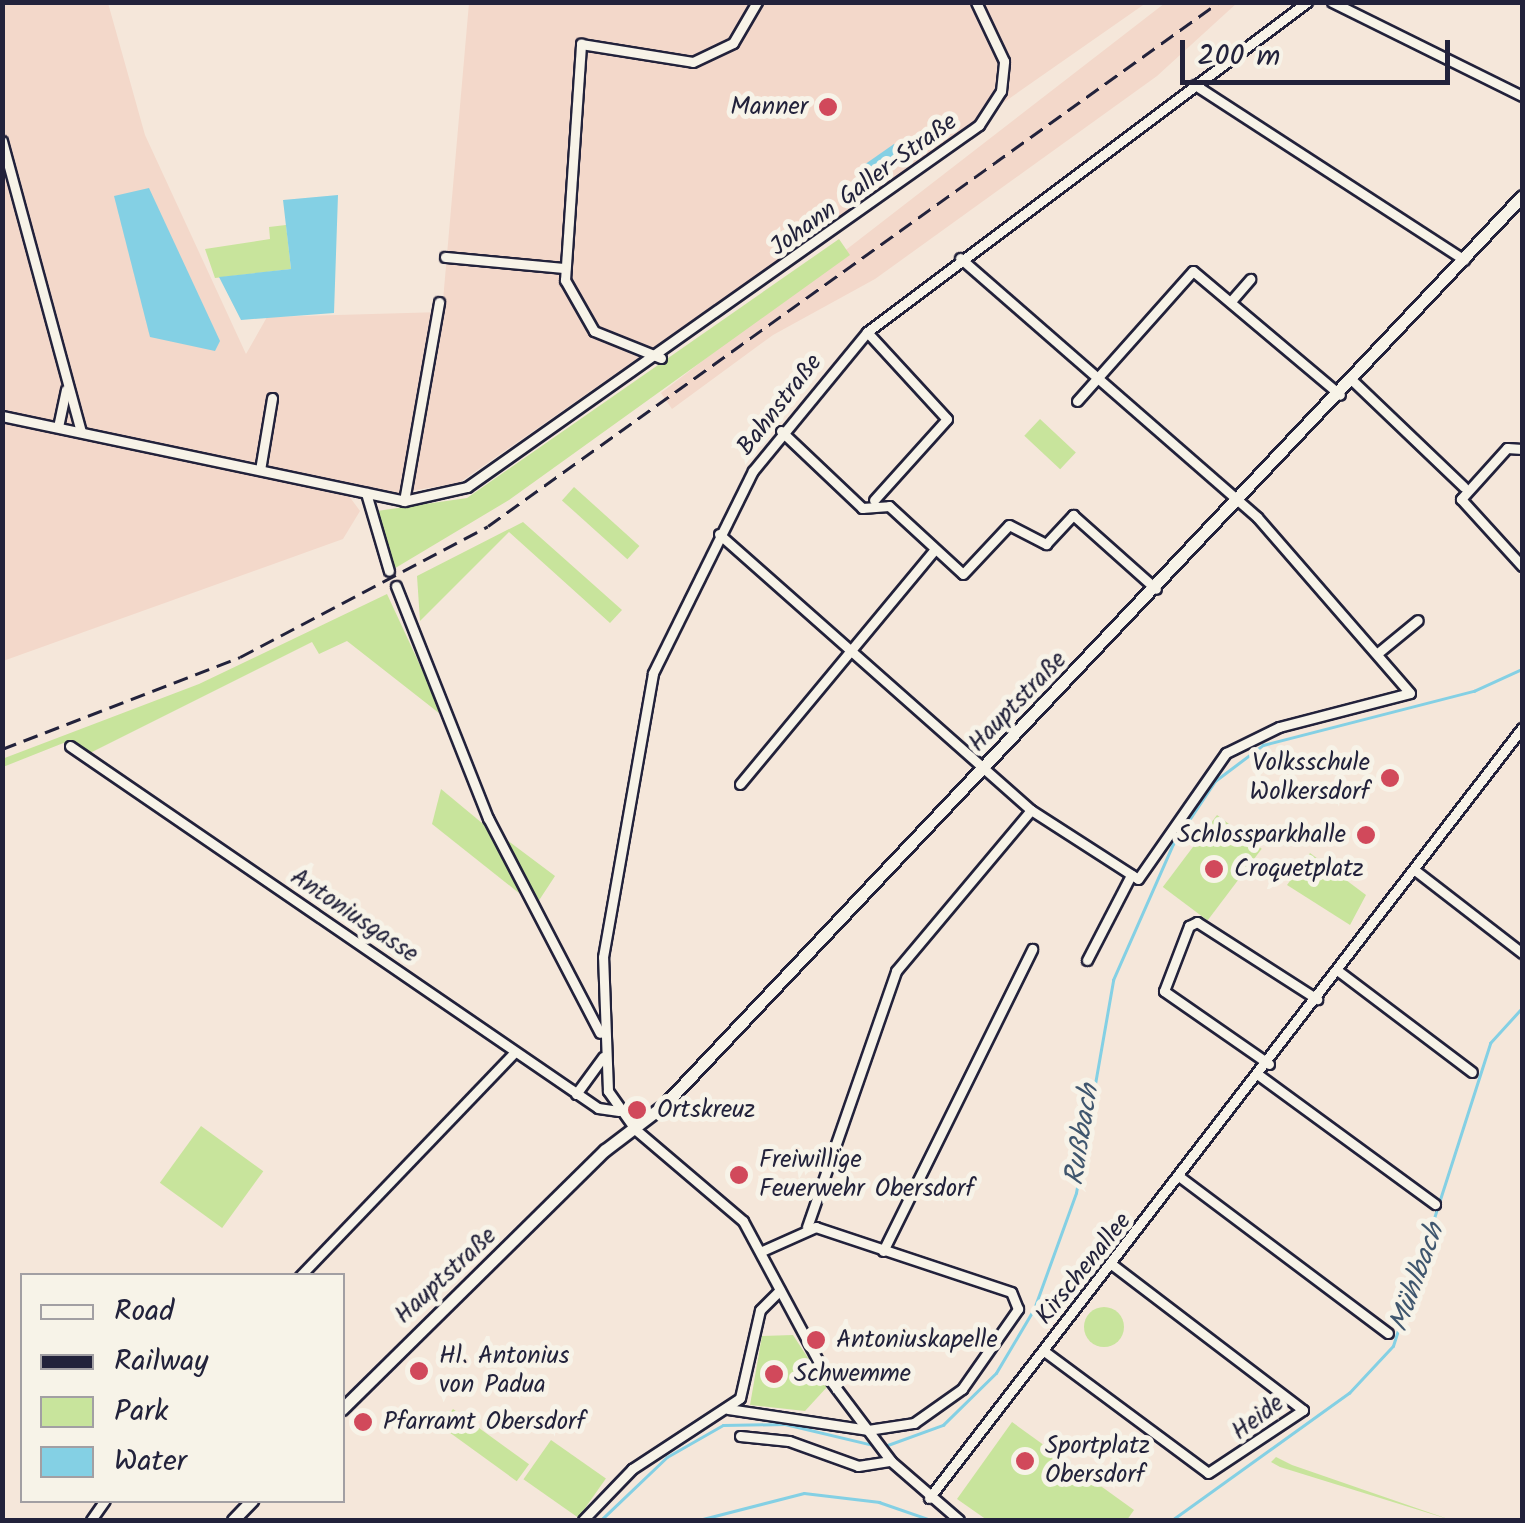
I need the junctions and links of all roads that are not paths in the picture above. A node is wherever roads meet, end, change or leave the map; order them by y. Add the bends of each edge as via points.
1 (757, 2) edge
2 (976, 2) edge
3 (1307, 2) edge
4 (1332, 2) edge
5 (1195, 85) junction
6 (1522, 96) edge
7 (2, 141) edge
8 (1522, 196) edge
9 (445, 256) dead end
10 (960, 258) junction
11 (1464, 260) junction
12 (564, 268) junction
13 (1250, 279) dead end
14 (1232, 300) junction
15 (439, 302) dead end
16 (866, 332) junction
17 (660, 358) junction
18 (1098, 378) junction
19 (1353, 381) junction
20 (66, 382) junction
21 (1340, 395) junction
22 (272, 398) dead end
23 (1077, 401) dead end
24 (2, 416) edge
25 (58, 427) junction
26 (82, 431) junction
27 (781, 432) junction
28 (1522, 448) edge
29 (260, 470) junction
30 (1464, 487) junction
31 (366, 493) junction
32 (874, 500) junction
33 (1240, 501) junction
34 (404, 502) junction
35 (719, 534) junction
36 (935, 548) junction
37 (1522, 566) edge
38 (389, 571) dead end
39 (396, 586) dead end
40 (1156, 590) junction
41 (1418, 620) dead end
42 (850, 649) junction
43 (1380, 652) junction
44 (1522, 728) edge
45 (70, 746) dead end
46 (984, 769) junction
47 (740, 784) dead end
48 (1032, 810) junction
49 (1416, 871) junction
50 (1134, 877) junction
51 (1032, 949) dead end
52 (1522, 953) edge
53 (1087, 960) dead end
54 (1337, 970) junction
55 (1316, 1000) junction
56 (602, 1035) junction
57 (514, 1052) junction
58 (602, 1056) junction
59 (1269, 1064) junction
60 (1472, 1072) dead end
61 (1260, 1076) junction
62 (576, 1094) junction
63 (619, 1110) junction
64 (629, 1132) junction
65 (1180, 1177) junction
66 (1435, 1204) dead end
67 (806, 1227) junction
68 (762, 1250) junction
69 (883, 1251) junction
70 (1113, 1264) junction
71 (303, 1273) edge
72 (780, 1290) junction
73 (1388, 1333) dead end
74 (1044, 1350) junction
75 (345, 1405) edge
76 (728, 1409) junction
77 (870, 1433) junction
78 (740, 1436) dead end
79 (891, 1461) junction
80 (930, 1498) junction
81 (583, 1520) edge
82 (959, 1520) edge

1 - 12 street via 732,42 693,62 581,44
2 - 17 street, Johann Galler-Straße via 1004,60 986,117
3 - 5 street, Bahnstraße
4 - 6 street
5 - 10 street, Bahnstraße
5 - 11 street
7 - 20 street
8 - 11 main road, Hauptstraße
9 - 12 street
10 - 16 street, Bahnstraße
10 - 18 street
11 - 19 main road, Hauptstraße
12 - 17 street via 585,323
13 - 14 street
14 - 18 street via 1193,271
14 - 21 street
15 - 34 street
16 - 27 street, Bahnstraße
16 - 32 street via 947,419
17 - 34 street, Johann Galler-Straße via 467,487
18 - 23 street
18 - 33 street
19 - 21 main road, Hauptstraße
19 - 30 street
20 - 25 street
20 - 26 street
21 - 33 main road, Hauptstraße
22 - 29 street
24 - 25 street, Johann Galler-Straße
25 - 26 street, Johann Galler-Straße
26 - 29 street, Johann Galler-Straße
27 - 32 street via 862,508
27 - 35 street, Bahnstraße
28 - 30 street via 1507,448
29 - 31 street, Johann Galler-Straße
30 - 37 street via 1466,514
31 - 34 street, Johann Galler-Straße
31 - 38 street
32 - 36 street
33 - 40 main road, Hauptstraße
33 - 43 street
35 - 42 street
35 - 56 street, Bahnstraße via 653,673 612,888
36 - 40 street via 963,574 1009,525 1046,544 1073,515
36 - 42 street
39 - 56 street via 488,818
40 - 46 main road, Hauptstraße
41 - 43 street
42 - 46 street
42 - 47 street
43 - 50 street via 1410,693 1279,727 1226,752
44 - 49 street, Kirschenallee
45 - 57 street, Antoniusgasse
46 - 48 street
46 - 64 main road, Hauptstraße
48 - 50 street
48 - 67 street via 896,971
49 - 52 street
49 - 54 street, Kirschenallee
50 - 53 street
51 - 69 street
54 - 55 street, Kirschenallee
54 - 60 street
55 - 59 street, Kirschenallee
55 - 59 street via 1197,922 1188,926 1164,991
56 - 58 street, Bahnstraße
57 - 62 street, Antoniusgasse
57 - 71 street
58 - 62 street
58 - 63 street, Bahnstraße
59 - 61 street, Kirschenallee
61 - 65 street, Kirschenallee
61 - 66 street
62 - 63 street, Antoniusgasse
63 - 64 street
64 - 68 street via 717,1192
64 - 75 main road, Hauptstraße
65 - 70 street, Kirschenallee
65 - 73 street
67 - 68 street
67 - 69 street
68 - 72 street
69 - 77 street via 1011,1292 1019,1303 951,1401 914,1423
70 - 74 street, Kirschenallee
70 - 74 street, Heide via 1304,1410 1208,1473
72 - 76 street via 760,1310 746,1386
72 - 77 street
74 - 80 street, Kirschenallee
76 - 77 street
76 - 81 street via 652,1453
77 - 79 street
78 - 79 street via 788,1441 858,1466
79 - 80 street
80 - 82 street

